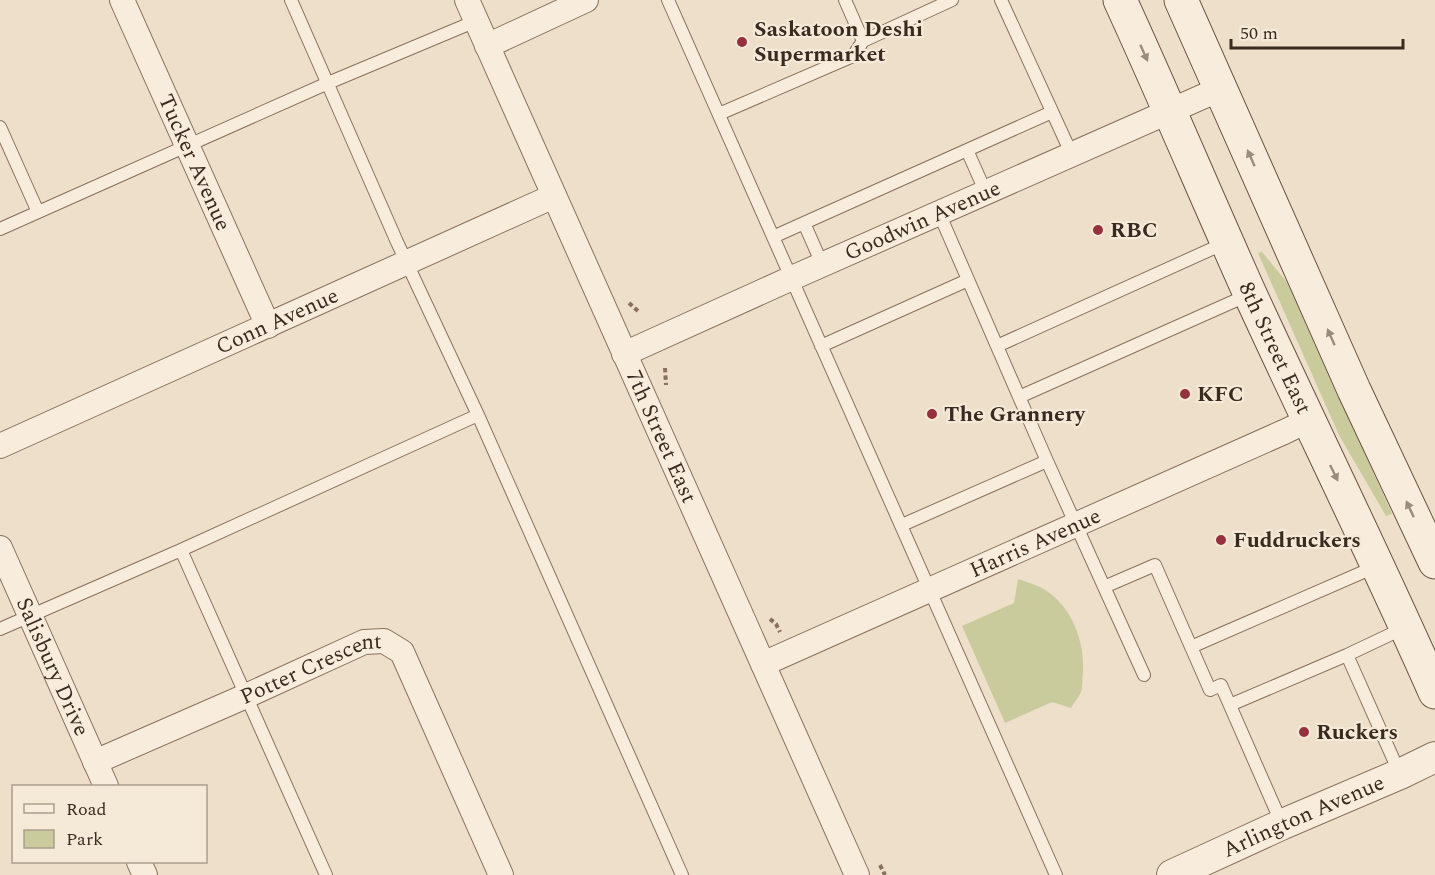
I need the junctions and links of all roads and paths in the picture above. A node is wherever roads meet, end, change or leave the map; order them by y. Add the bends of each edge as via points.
1 (122, 0) edge
2 (291, 0) edge
3 (586, 0) edge
4 (668, 0) edge
5 (845, 0) edge
6 (952, 0) edge
7 (1001, 0) edge
8 (1120, 0) edge
9 (1181, 0) edge
10 (471, 10) edge
11 (863, 40) junction
12 (487, 46) junction
13 (328, 83) junction
14 (1220, 89) junction
15 (1171, 111) junction
16 (1052, 112) junction
17 (719, 114) junction
18 (0, 127) edge
19 (189, 146) junction
20 (966, 150) junction
21 (1072, 155) junction
22 (986, 193) junction
23 (554, 196) junction
24 (38, 212) junction
25 (939, 213) junction
26 (804, 223) junction
27 (0, 229) edge
28 (773, 237) junction
29 (1227, 242) junction
30 (407, 263) junction
31 (822, 264) junction
32 (792, 278) junction
33 (968, 280) junction
34 (1251, 294) junction
35 (268, 326) junction
36 (821, 346) junction
37 (997, 346) junction
38 (624, 354) junction
39 (1019, 397) junction
40 (478, 415) junction
41 (1309, 420) junction
42 (0, 446) edge
43 (1047, 461) junction
44 (1076, 524) junction
45 (902, 525) junction
46 (0, 548) edge
47 (181, 550) junction
48 (1435, 562) edge
49 (1378, 566) junction
50 (1104, 587) junction
51 (930, 590) junction
52 (30, 616) junction
53 (1406, 627) junction
54 (0, 629) edge
55 (1191, 647) junction
56 (1347, 655) junction
57 (763, 664) junction
58 (1144, 675) dead end
59 (1435, 692) edge
60 (246, 696) junction
61 (1230, 705) junction
62 (1435, 757) edge
63 (95, 762) junction
64 (1400, 774) junction
65 (106, 785) edge
66 (1283, 824) junction
67 (326, 875) edge
68 (501, 875) edge
69 (682, 875) edge
70 (857, 875) edge
71 (1056, 875) edge
72 (1172, 875) edge

1 - 19 street, Tucker Avenue
2 - 13 lane
3 - 12 street
4 - 17 lane
5 - 11 lane
6 - 11 lane
7 - 16 lane
8 -> 15 main road, 8th Street East
9 - 14 main road
10 - 12 street, 7th Street East
10 - 13 lane
11 - 17 lane via 853,56
12 - 23 street, 7th Street East
13 - 19 lane
13 - 30 lane
14 - 15 street, Goodwin Avenue
48 -> 14 main road
15 - 21 street, Goodwin Avenue
15 - 29 main road, 8th Street East
16 - 20 lane
16 - 21 lane
17 - 28 lane
18 - 24 lane
19 - 24 lane
19 - 35 street, Tucker Avenue
20 - 22 lane
20 - 26 lane
21 - 22 street, Goodwin Avenue
22 - 25 street, Goodwin Avenue
23 - 30 street, Conn Avenue
23 - 38 street, 7th Street East
24 - 27 lane
25 - 31 street, Goodwin Avenue
25 - 33 lane
26 - 28 lane
26 - 31 lane
28 - 32 lane
29 - 34 main road, 8th Street East
29 - 37 lane
30 - 35 street, Conn Avenue
30 - 40 lane
31 - 32 street, Goodwin Avenue
32 - 36 lane
32 - 38 street, Goodwin Avenue
33 - 36 lane
33 - 37 lane
34 - 39 lane
34 - 41 main road, 8th Street East
35 - 42 street, Conn Avenue
36 - 45 lane
37 - 39 lane
38 - 57 street, 7th Street East
39 - 43 lane
40 - 47 lane
40 - 69 lane
41 - 44 street, Harris Avenue
41 -> 49 main road, 8th Street East
43 - 44 lane
43 - 45 lane
44 - 50 lane
44 - 51 street, Harris Avenue
45 - 51 lane
46 - 52 street, Salisbury Drive
47 - 52 lane
47 - 60 lane
49 - 53 main road, 8th Street East
49 - 55 lane
50 - 55 lane via 1155,565
50 - 58 lane
51 - 57 street, Harris Avenue
51 - 71 lane
52 - 54 lane
52 - 63 street, Salisbury Drive
53 - 56 lane
53 - 59 main road, 8th Street East
55 - 61 lane via 1210,690 1221,685
56 - 61 lane
56 - 64 lane
57 - 70 street, 7th Street East
60 - 63 street, Potter Crescent
60 - 67 lane
60 - 68 street, Potter Crescent via 364,642 384,641 402,652
61 - 66 lane
62 - 64 street, Arlington Avenue
63 - 65 street, Salisbury Drive
64 - 66 street, Arlington Avenue
66 - 72 street, Arlington Avenue

